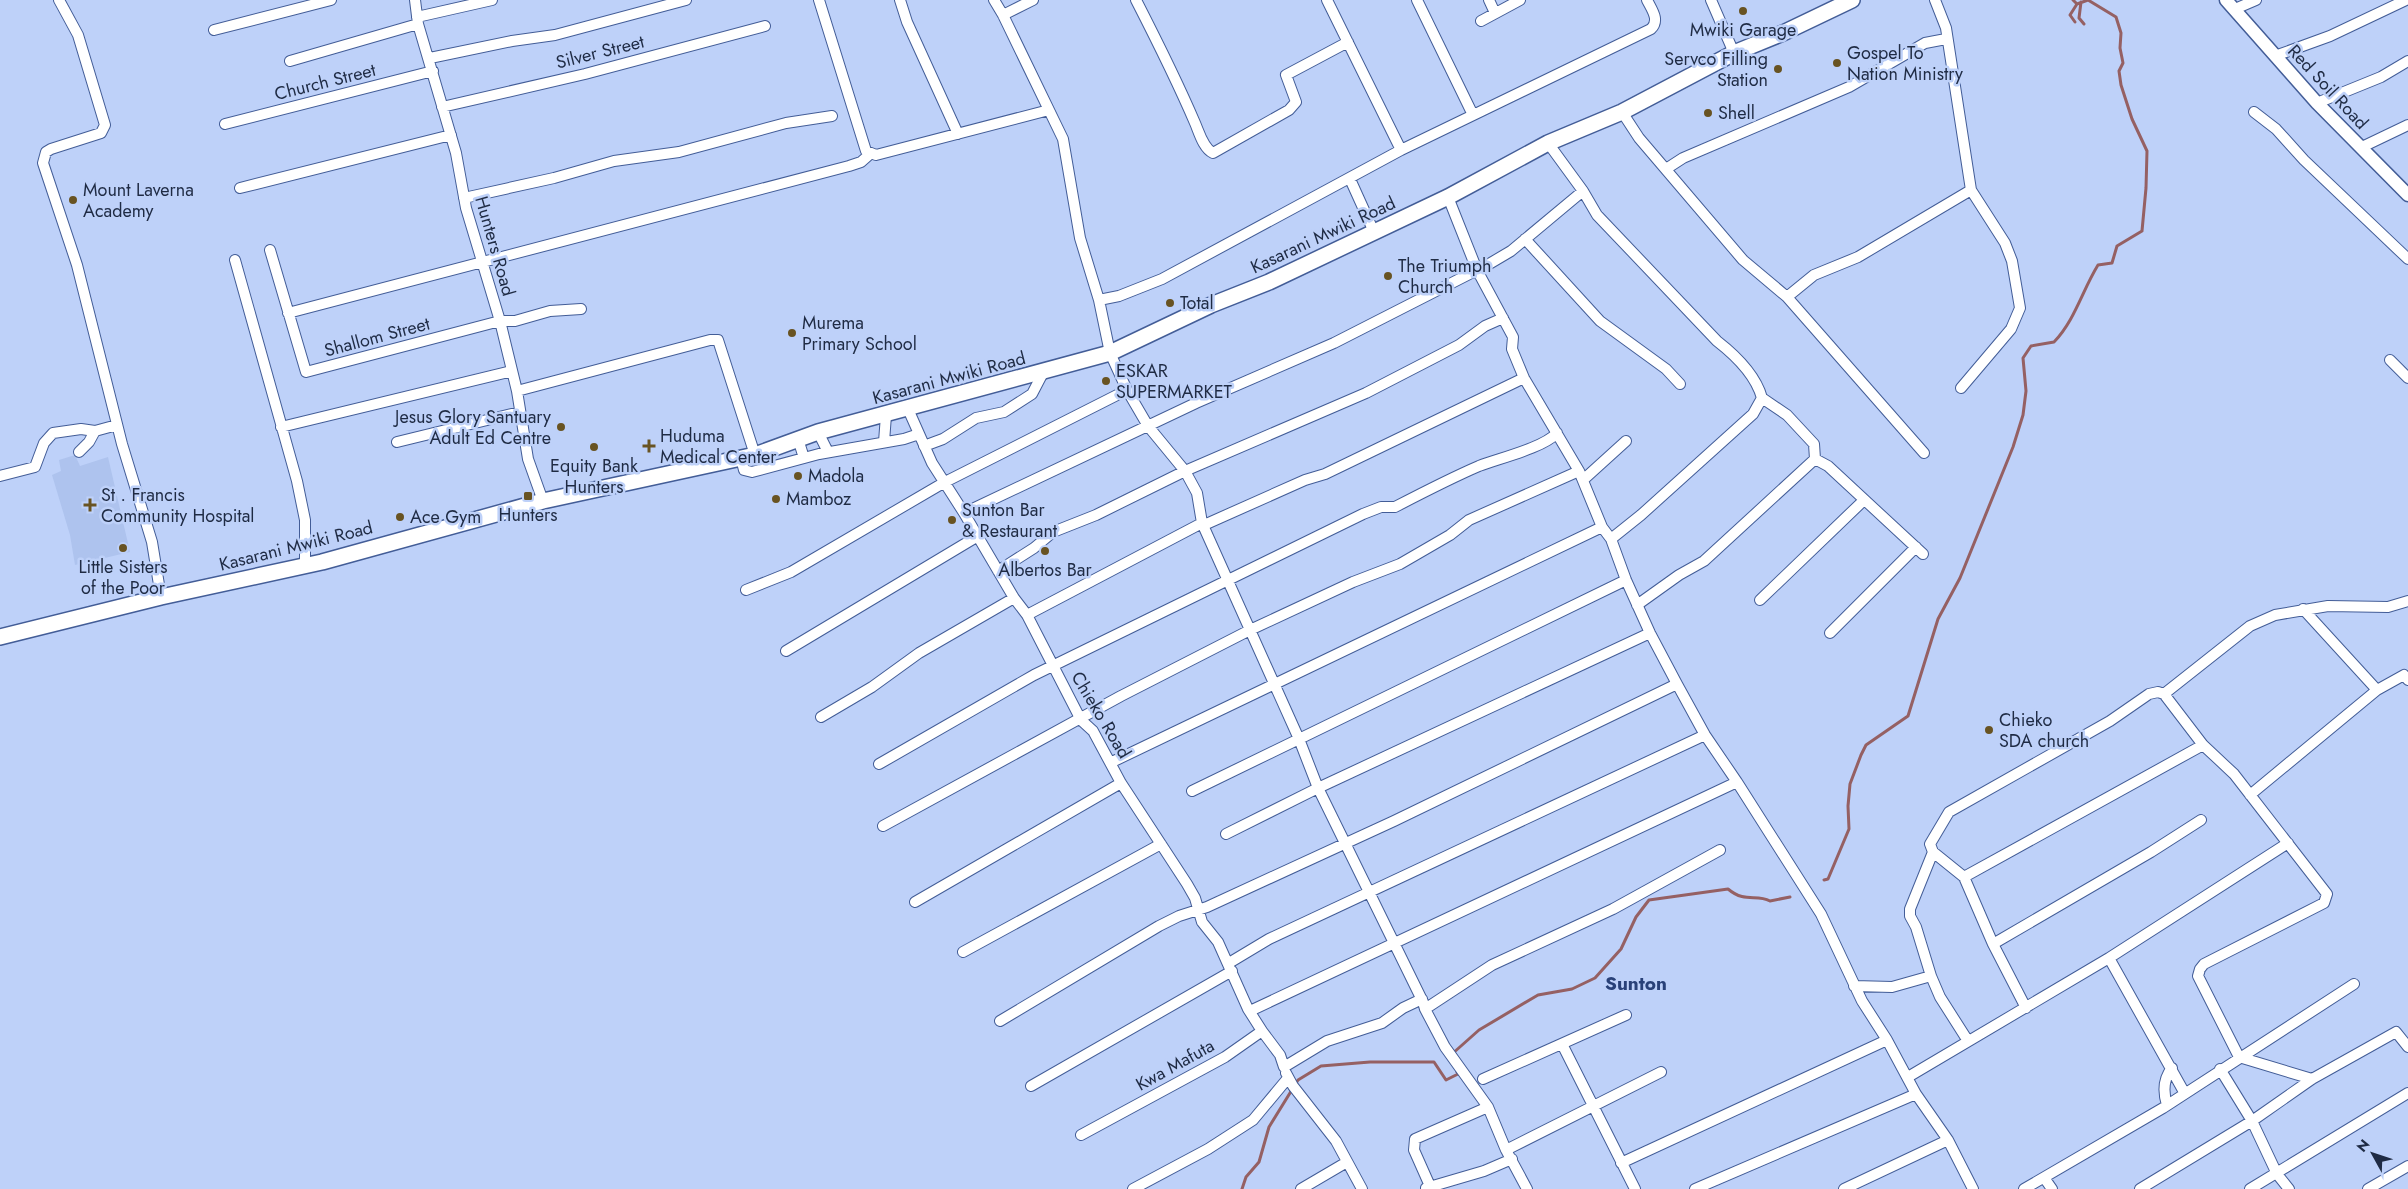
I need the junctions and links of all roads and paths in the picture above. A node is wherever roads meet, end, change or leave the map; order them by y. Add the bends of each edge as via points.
1 (59, 0) edge
2 (331, 0) edge
3 (414, 0) edge
4 (492, 0) edge
5 (686, 0) edge
6 (819, 0) edge
7 (900, 0) edge
8 (994, 0) edge
9 (1033, 0) edge
10 (1136, 0) edge
11 (1327, 0) edge
12 (1417, 0) edge
13 (1489, 0) edge
14 (1520, 0) edge
15 (1647, 0) edge
16 (1711, 0) edge
17 (1852, 0) edge
18 (1935, 0) edge
19 (2256, 0) edge
20 (2406, 0) edge
21 (2230, 5) edge
22 (1496, 13) junction
23 (1003, 14) junction
24 (418, 20) junction
25 (1481, 21) dead end
26 (765, 26) dead end
27 (214, 30) dead end
28 (1946, 40) junction
29 (1348, 42) junction
30 (1734, 53) junction
31 (2275, 56) junction
32 (430, 58) junction
33 (290, 61) dead end
34 (2408, 61) edge
35 (432, 71) junction
36 (2317, 103) junction
37 (442, 107) junction
38 (1049, 110) junction
39 (1622, 112) junction
40 (2254, 112) dead end
41 (1473, 115) junction
42 (832, 116) dead end
43 (225, 124) dead end
44 (2408, 125) edge
45 (958, 134) junction
46 (451, 136) junction
47 (1548, 143) junction
48 (2362, 147) junction
49 (1401, 150) junction
50 (870, 154) junction
51 (1666, 169) junction
52 (1350, 179) junction
53 (240, 188) dead end
54 (1971, 190) junction
55 (1583, 191) junction
56 (2407, 194) edge
57 (1448, 197) junction
58 (464, 198) junction
59 (1374, 232) junction
60 (1525, 239) junction
61 (270, 250) dead end
62 (2408, 259) edge
63 (235, 260) dead end
64 (481, 262) junction
65 (1477, 270) junction
66 (1787, 297) junction
67 (1099, 300) junction
68 (581, 309) dead end
69 (288, 313) junction
70 (1503, 318) junction
71 (500, 321) junction
72 (1110, 353) junction
73 (2390, 360) dead end
74 (512, 370) junction
75 (1044, 371) junction
76 (1524, 378) junction
77 (2408, 378) edge
78 (1680, 384) dead end
79 (1961, 388) dead end
80 (517, 390) junction
81 (1127, 390) junction
82 (1762, 398) junction
83 (908, 409) junction
84 (520, 412) junction
85 (886, 415) junction
86 (117, 426) junction
87 (1148, 426) junction
88 (281, 427) junction
89 (95, 431) junction
90 (818, 432) junction
91 (1557, 432) junction
92 (919, 434) junction
93 (798, 439) junction
94 (1626, 441) dead end
95 (397, 442) dead end
96 (884, 442) junction
97 (924, 446) junction
98 (79, 452) dead end
99 (828, 452) junction
100 (1924, 453) dead end
101 (748, 457) junction
102 (804, 458) junction
103 (1815, 459) junction
104 (1185, 471) junction
105 (1581, 475) junction
106 (0, 476) edge
107 (945, 482) junction
108 (544, 501) junction
109 (1863, 501) junction
110 (964, 513) junction
111 (1203, 524) junction
112 (1602, 527) junction
113 (978, 536) junction
114 (1611, 539) junction
115 (305, 566) junction
116 (998, 571) junction
117 (1226, 580) junction
118 (1626, 580) junction
119 (746, 590) dead end
120 (161, 597) junction
121 (1014, 598) junction
122 (1760, 600) dead end
123 (2408, 601) edge
124 (1638, 605) junction
125 (2303, 609) junction
126 (1027, 615) junction
127 (1250, 630) junction
128 (1650, 633) junction
129 (1830, 633) dead end
130 (0, 637) edge
131 (786, 651) dead end
132 (1053, 666) junction
133 (2408, 680) edge
134 (1273, 684) junction
135 (1677, 684) junction
136 (2377, 690) junction
137 (2164, 694) junction
138 (821, 717) dead end
139 (1081, 720) junction
140 (1705, 735) junction
141 (1299, 739) junction
142 (2203, 745) junction
143 (1112, 762) junction
144 (879, 764) dead end
145 (1737, 782) junction
146 (1121, 783) junction
147 (1318, 788) junction
148 (1192, 791) dead end
149 (2250, 795) junction
150 (2201, 820) dead end
151 (883, 826) dead end
152 (1226, 834) dead end
153 (1345, 842) junction
154 (2288, 843) junction
155 (1161, 844) junction
156 (1720, 850) dead end
157 (1933, 852) junction
158 (1964, 877) junction
159 (1369, 892) junction
160 (915, 902) dead end
161 (1197, 910) junction
162 (1394, 943) junction
163 (1993, 944) junction
164 (963, 952) dead end
165 (2109, 958) junction
166 (1230, 967) junction
167 (1931, 976) junction
168 (2354, 984) dead end
169 (1854, 986) junction
170 (1423, 1004) junction
171 (2026, 1008) junction
172 (1250, 1011) junction
173 (1626, 1015) dead end
174 (1000, 1021) dead end
175 (1262, 1031) junction
176 (1887, 1040) junction
177 (1968, 1041) junction
178 (1562, 1044) junction
179 (2408, 1047) edge
180 (2239, 1057) junction
181 (1284, 1067) junction
182 (2172, 1068) junction
183 (2220, 1069) junction
184 (1661, 1072) dead end
185 (1908, 1077) junction
186 (1483, 1079) dead end
187 (2312, 1079) junction
188 (1292, 1084) junction
189 (1031, 1086) dead end
190 (2184, 1092) junction
191 (2408, 1093) edge
192 (1916, 1094) junction
193 (2167, 1105) junction
194 (1488, 1107) junction
195 (1592, 1107) junction
196 (2252, 1121) junction
197 (1081, 1135) dead end
198 (1948, 1140) junction
199 (1509, 1155) junction
200 (1347, 1162) junction
201 (1621, 1163) junction
202 (2408, 1166) edge
203 (2277, 1174) junction
204 (2045, 1179) junction
205 (1457, 1184) edge
206 (1427, 1188) edge
207 (1133, 1189) edge
208 (1300, 1189) edge
209 (1362, 1189) edge
210 (1527, 1189) edge
211 (1635, 1189) edge
212 (1694, 1189) edge
213 (1844, 1189) edge
214 (1973, 1189) edge
215 (2024, 1189) edge
216 (2052, 1189) edge
217 (2140, 1189) edge
218 (2250, 1189) edge
219 (2289, 1189) edge
220 (2368, 1189) edge

1 - 86 street via 78,35 105,126 101,133 51,149 46,152 43,163 77,265
2 - 27 street
3 - 24 street, Hunters Road
4 - 24 street
5 - 32 street via 555,35
6 - 50 street via 866,151
7 - 45 street via 906,22
8 - 23 street
9 - 23 street
10 - 29 street via 1200,135 1213,153 1289,110 1296,102 1286,75
11 - 29 street
12 - 41 street
13 - 22 street
14 - 22 street
15 - 41 street via 1656,19 1651,29
16 - 30 street
17 - 30 main road, Kasarani Mwiki Road
18 - 28 street via 1944,20
19 - 21 street
20 - 31 street via 2330,36
21 - 31 street, Red Soil Road
22 - 25 street
23 - 38 street
24 - 32 street, Hunters Road
24 - 33 street
26 - 37 street, Silver Street via 584,74
28 - 51 street via 1925,44 1849,87 1683,158
28 - 54 street
29 - 49 street
30 - 39 main road, Kasarani Mwiki Road
31 - 36 street, Red Soil Road
32 - 35 street, Hunters Road
34 - 36 street via 2381,77
35 - 37 street, Hunters Road
35 - 43 street, Church Street
36 - 48 street, Red Soil Road
37 - 46 street, Hunters Road
38 - 45 street
38 - 67 street via 1063,140 1080,238
39 - 47 main road, Kasarani Mwiki Road
39 - 51 street
40 - 62 street via 2276,129
41 - 49 street
42 - 58 street via 786,123 679,152 614,161
44 - 48 street
45 - 50 street
46 - 53 street
46 - 58 street, Hunters Road
47 - 55 street
47 - 57 main road, Kasarani Mwiki Road
48 - 56 street, Red Soil Road
49 - 52 street
50 - 64 street via 861,162 848,166
51 - 66 street via 1743,260
52 - 59 street
52 - 67 street via 1162,279 1119,296
54 - 66 street via 1858,257 1814,275
54 - 79 street via 2009,252 2016,274 2020,308 2011,329
55 - 60 street
55 - 82 street via 1597,215 1614,234 1730,351 1759,386
57 - 59 main road, Kasarani Mwiki Road
57 - 65 street
58 - 64 street, Hunters Road
59 - 72 main road, Kasarani Mwiki Road
60 - 65 street
60 - 78 street via 1600,321 1666,369
61 - 69 street, Shallom Street
63 - 88 street
64 - 69 street
64 - 71 street, Hunters Road
65 - 70 street
65 - 87 street via 1334,343
66 - 100 street
67 - 72 street
68 - 71 street, Shallom Street via 550,311 515,321
69 - 71 street, Shallom Street via 304,370 309,372
70 - 76 street via 1513,337 1512,349
70 - 104 street via 1485,326 1460,345 1366,393
71 - 74 street, Hunters Road
72 - 75 main road, Kasarani Mwiki Road
72 - 81 street
73 - 77 street
74 - 80 street, Hunters Road
74 - 88 street
75 - 83 main road, Kasarani Mwiki Road
75 - 97 street via 1032,394 1004,412 976,418
76 - 91 street
76 - 111 street via 1325,474
80 - 84 street, Hunters Road
80 - 101 street via 718,340
81 - 87 street
81 - 107 street
82 - 103 street via 1787,415 1814,444
82 - 114 street via 1752,414
83 - 85 main road, Kasarani Mwiki Road
83 - 92 street, Chieko Road
84 - 95 street
84 - 108 street, Hunters Road via 528,459
85 - 90 main road, Kasarani Mwiki Road
85 - 96 street
86 - 89 street
86 - 120 street via 152,542
87 - 104 street
87 - 110 street
88 - 115 street via 305,520
89 - 98 street
89 - 106 street via 81,429 53,433 44,443 35,467
90 - 93 main road, Kasarani Mwiki Road
90 - 99 street
91 - 105 street
91 - 117 street via 1535,446 1479,466 1394,506 1363,514
92 - 96 street
92 - 97 street, Chieko Road
93 - 101 main road, Kasarani Mwiki Road
93 - 102 street
94 - 105 street
96 - 99 street
97 - 107 street, Chieko Road
99 - 102 street
101 - 102 street via 747,472
101 - 108 main road, Kasarani Mwiki Road
103 - 109 street via 1828,466
103 - 124 street via 1704,561
104 - 111 street via 1197,493
104 - 116 street via 1096,515 1053,532
105 - 112 street
105 - 127 street via 1469,520 1400,564
107 - 110 street, Chieko Road
107 - 119 street via 791,572
108 - 115 main road, Kasarani Mwiki Road
109 - 122 street
109 - 129 street via 1920,551
110 - 113 street, Chieko Road
111 - 117 street
111 - 126 street
112 - 114 street
112 - 134 street
113 - 116 street, Chieko Road
113 - 131 street
114 - 118 street
115 - 120 main road, Kasarani Mwiki Road
116 - 121 street, Chieko Road
117 - 127 street
117 - 132 street
118 - 124 street
118 - 141 street
120 - 130 main road, Kasarani Mwiki Road
121 - 126 street, Chieko Road
121 - 138 street via 919,653 872,687
123 - 125 street via 2388,607
124 - 128 street
125 - 136 street
125 - 137 street via 2275,615 2250,626
126 - 132 street, Chieko Road
127 - 134 street
127 - 139 street
128 - 135 street
128 - 147 street
132 - 139 street, Chieko Road
132 - 144 street
133 - 136 street via 2404,675
134 - 141 street
134 - 143 street
135 - 140 street
135 - 153 street
136 - 149 street
137 - 142 street
137 - 157 street via 2149,694 2110,721 1949,812 1930,844
139 - 143 street, Chieko Road via 1093,731
139 - 151 street
140 - 145 street
140 - 159 street
141 - 147 street
141 - 148 street
142 - 149 street via 2234,774
142 - 158 street
143 - 146 street, Chieko Road
145 - 162 street
145 - 169 street via 1821,914
146 - 155 street, Chieko Road
146 - 160 street
147 - 152 street
147 - 153 street
149 - 154 street
150 - 163 street
153 - 159 street
153 - 161 street
154 - 165 street
154 - 180 street via 2327,894 2324,902 2204,964 2198,976
155 - 161 street, Chieko Road via 1195,898
155 - 164 street
156 - 170 street via 1613,910 1492,965
157 - 158 street
157 - 167 street via 1910,912
158 - 163 street
159 - 162 street
159 - 166 street via 1269,939
161 - 166 street, Chieko Road
161 - 174 street via 1159,926
162 - 170 street
162 - 172 street
163 - 171 street
165 - 171 street
165 - 182 street
166 - 172 street, Chieko Road
166 - 189 street
167 - 169 street via 1892,987
167 - 177 street via 1940,997
168 - 180 street
169 - 176 street
170 - 181 street via 1411,1003 1382,1023 1327,1041
170 - 194 street via 1445,1048
171 - 177 street
172 - 175 street
173 - 178 street
175 - 181 street via 1280,1055
175 - 197 street, Kwa Mafuta via 1225,1057
176 - 185 street
176 - 201 street
177 - 185 street
178 - 186 street
178 - 195 street
179 - 187 street via 2396,1032
180 - 183 street
180 - 187 street
181 - 188 street
182 - 190 street
182 - 193 street via 2166,1076
183 - 190 street
183 - 196 street
184 - 195 street
185 - 192 street
187 - 196 street
188 - 200 street via 1336,1141
188 - 207 street via 1253,1120 1208,1149
190 - 193 street
191 - 203 street
192 - 198 street
192 - 212 street
193 - 204 street
194 - 199 street
194 - 206 street via 1415,1139 1414,1150
195 - 199 street
195 - 201 street
196 - 203 street
196 - 217 street
198 - 213 street
198 - 214 street
199 - 205 street
199 - 210 street
200 - 208 street
200 - 209 street
201 - 211 street
202 - 220 street
203 - 218 street
203 - 219 street
204 - 215 street
204 - 216 street
205 - 206 street

